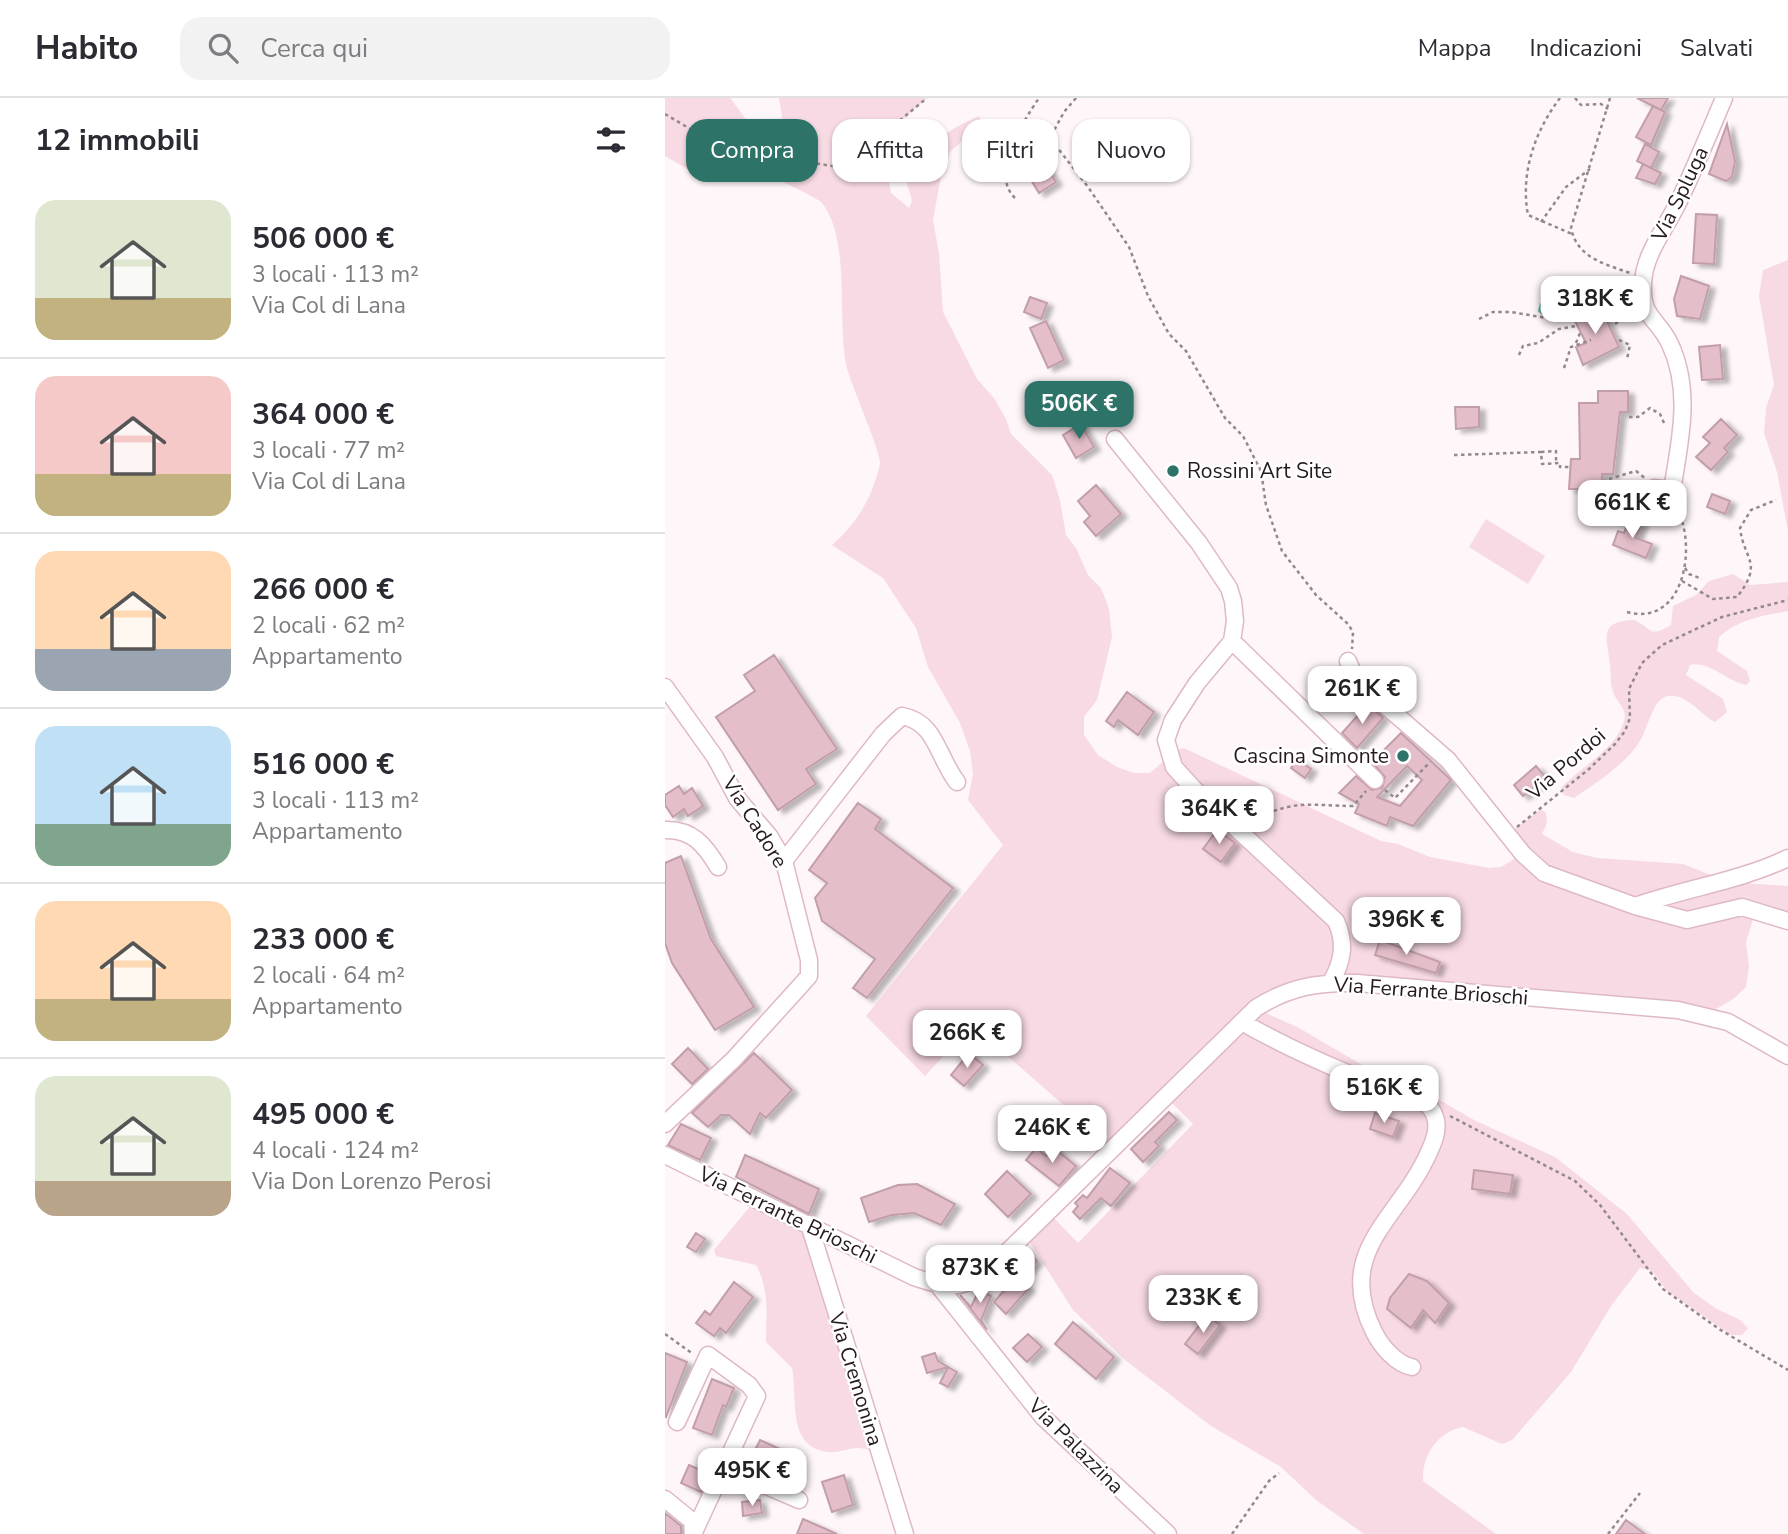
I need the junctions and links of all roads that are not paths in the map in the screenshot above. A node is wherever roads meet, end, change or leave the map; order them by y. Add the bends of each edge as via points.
1 (1724, 98) edge
2 (1115, 439) dead end
3 (1654, 488) road end
4 (1672, 490) junction
5 (1675, 509) road end
6 (1232, 641) junction
7 (1349, 661) road end
8 (665, 687) edge
9 (1375, 780) road end
10 (957, 782) dead end
11 (665, 830) edge
12 (1788, 858) edge
13 (784, 861) junction
14 (718, 867) dead end
15 (1635, 906) junction
16 (1788, 921) edge
17 (1331, 982) junction
18 (1241, 1022) junction
19 (1788, 1056) edge
20 (665, 1124) edge
21 (665, 1155) edge
22 (809, 1224) junction
23 (938, 1285) junction
24 (1412, 1367) dead end
25 (677, 1422) dead end
26 (725, 1468) junction
27 (665, 1499) edge
28 (799, 1500) dead end
29 (694, 1532) edge
30 (905, 1534) edge
31 (1168, 1534) edge

1 - 4 street, Via Spluga via 1645,267 1648,312 1670,343 1684,401
2 - 6 street via 1145,469 1229,588 1235,621
3 - 4 street
4 - 5 street
6 - 9 street
6 - 17 street via 1173,720 1165,740 1167,749 1174,767 1336,921 1343,952
7 - 15 street via 1356,680 1439,751 1523,854 1544,873
8 - 13 street, Via Cadore via 715,757 737,799
10 - 13 street via 928,728 918,719 902,716
11 - 14 street via 687,832
12 - 15 street via 1762,871 1701,884
13 - 20 street, Via Cadore via 801,921 809,976 734,1059
15 - 16 street via 1687,920 1742,907
17 - 18 street, Via Ferrante Brioschi via 1282,993
17 - 19 street, Via Ferrante Brioschi via 1687,1012 1728,1022
18 - 23 street, Via Ferrante Brioschi via 981,1277 963,1286
18 - 24 street via 1345,1072 1428,1105 1436,1118 1435,1140 1414,1185 1398,1200 1375,1236 1360,1272 1360,1293 1378,1339
21 - 22 street, Via Ferrante Brioschi
22 - 23 street, Via Ferrante Brioschi
22 - 30 street, Via Cremonina
23 - 31 street, Via Palazzina via 1043,1417
25 - 26 street via 708,1355 749,1385 757,1396
26 - 28 street
26 - 29 street
27 - 29 street via 684,1511

